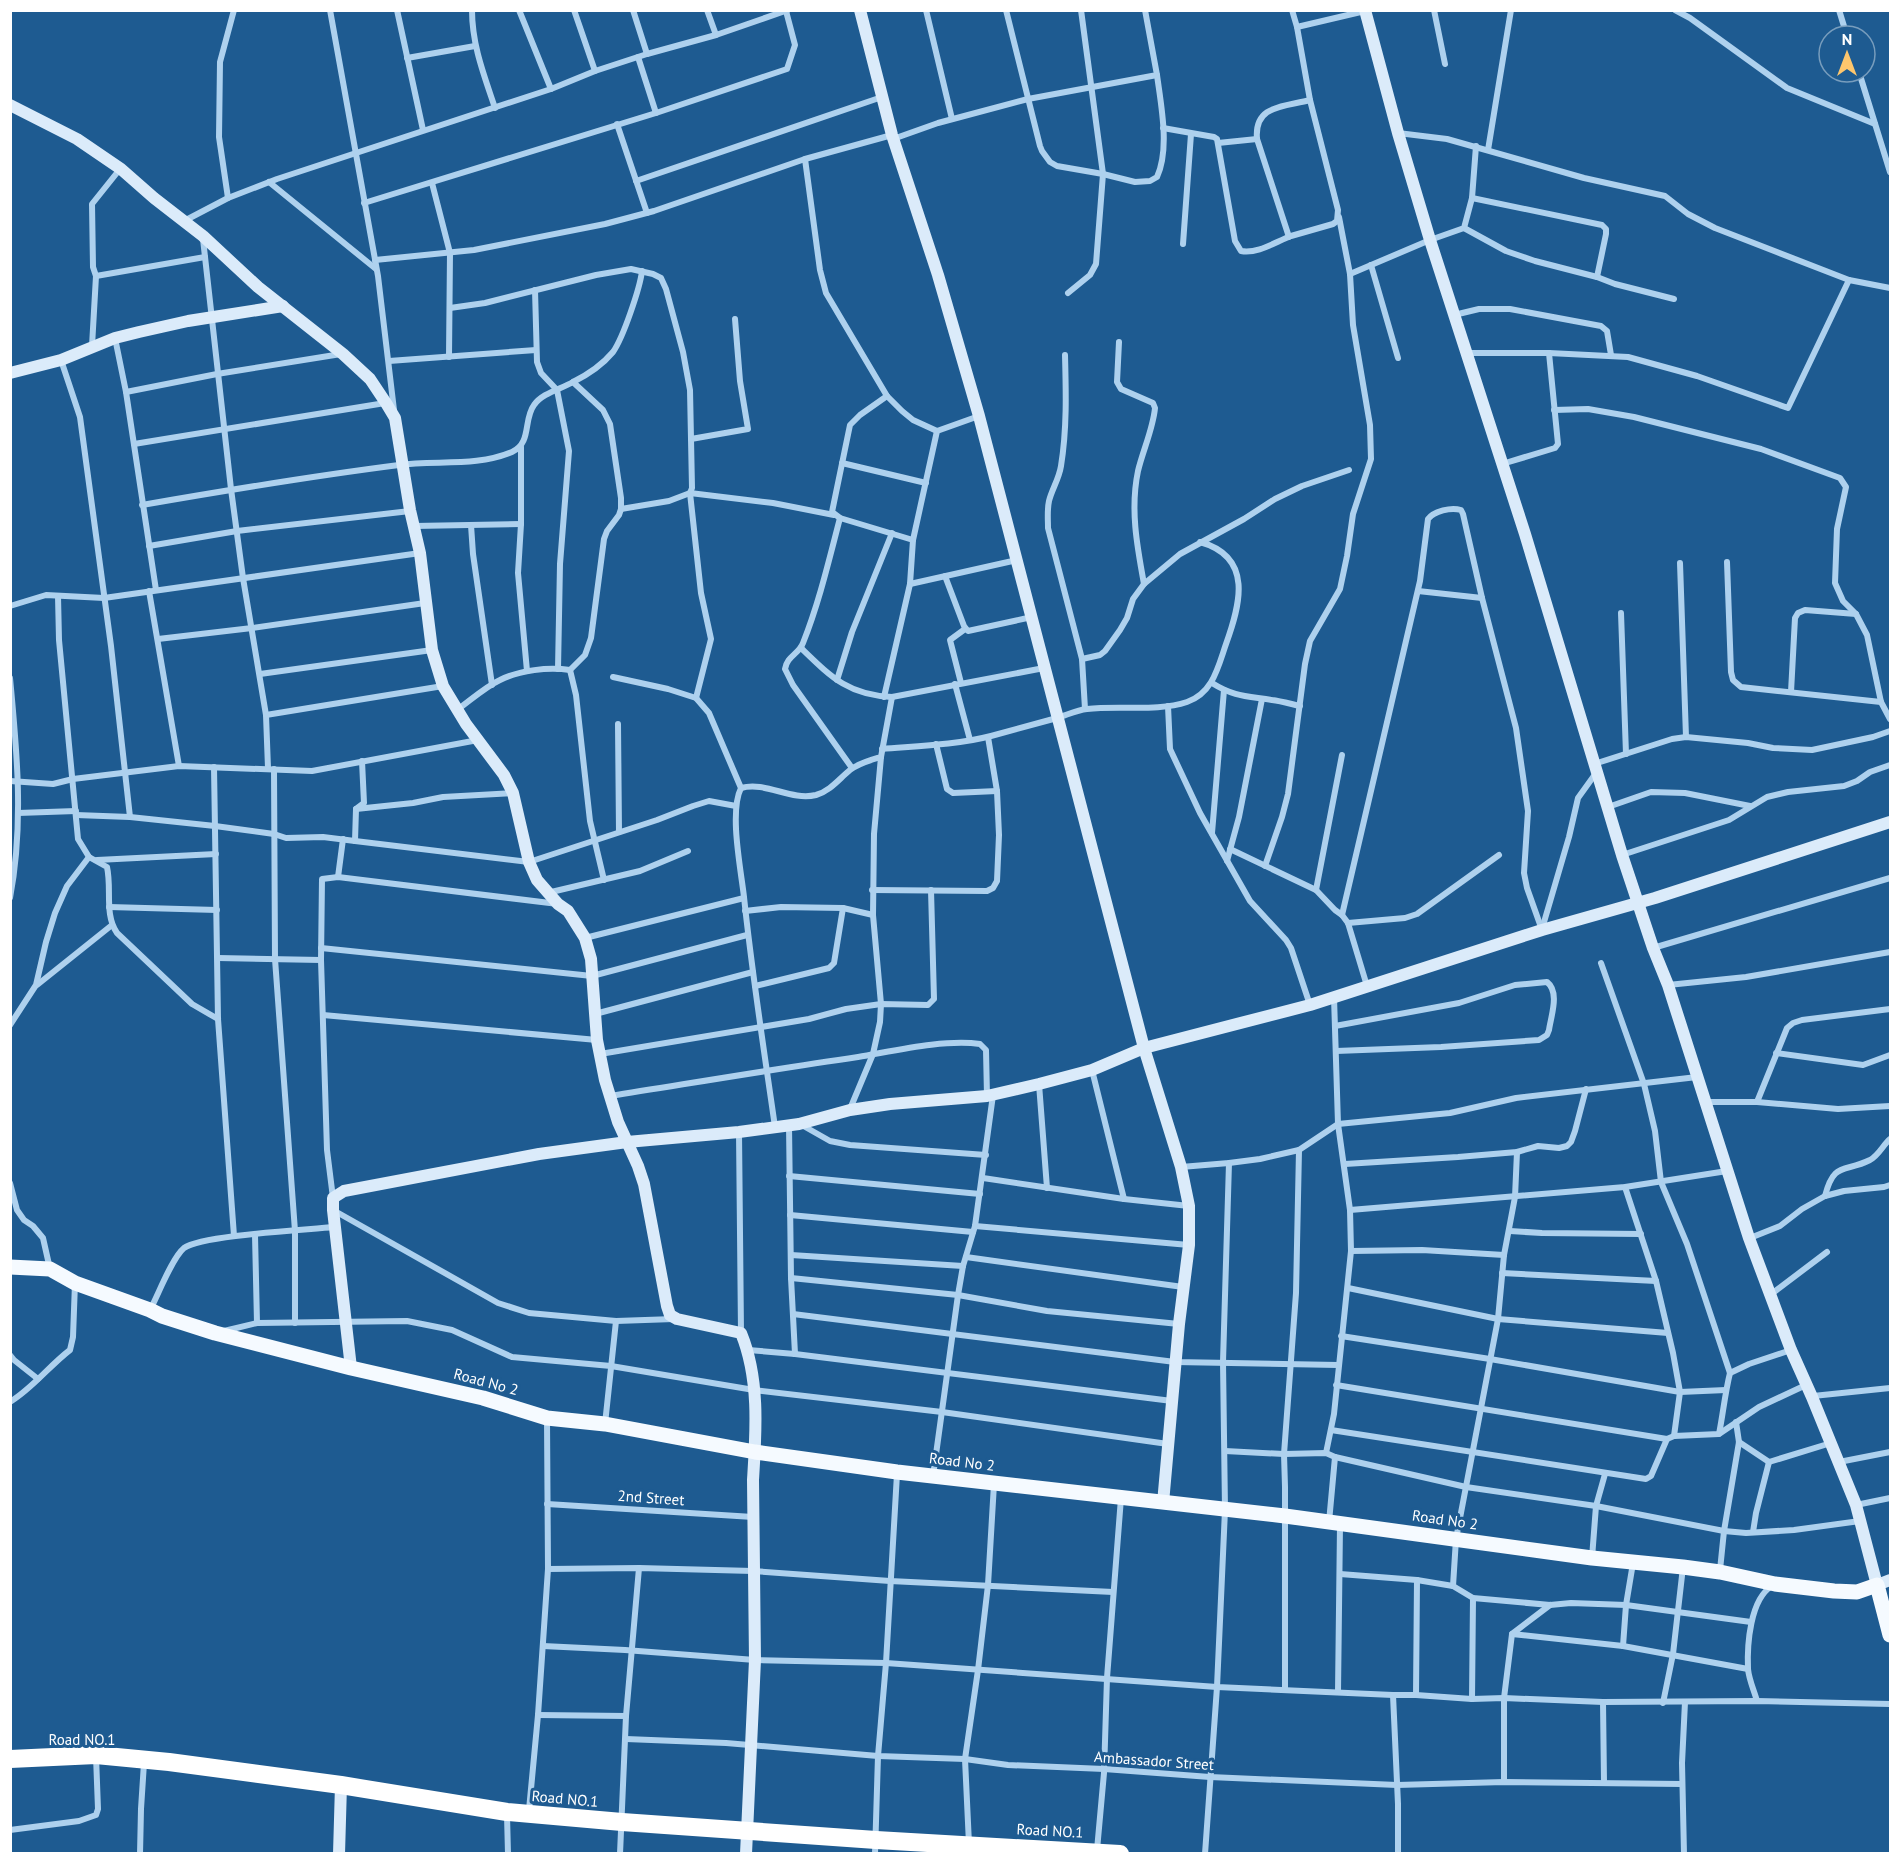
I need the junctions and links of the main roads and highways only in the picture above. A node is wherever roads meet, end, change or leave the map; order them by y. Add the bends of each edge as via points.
1 (10, 1267) edge
2 (1884, 1583) edge
3 (1890, 1635) edge
4 (10, 1759) edge
5 (875, 1847) edge
6 (969, 1849) edge
7 (1097, 1853) edge
8 (1120, 1854) edge

1 - 2 main road, Road No 2 via 50,1269 75,1283 214,1333 483,1398 547,1418 897,1472 1286,1516 1720,1572 1775,1584 1857,1592
2 - 3 main road
4 - 5 highway, Road NO.1 via 96,1755 341,1785 507,1812 747,1830
5 - 6 highway, Road NO.1
6 - 7 highway, Road NO.1
7 - 8 highway, Road NO.1

